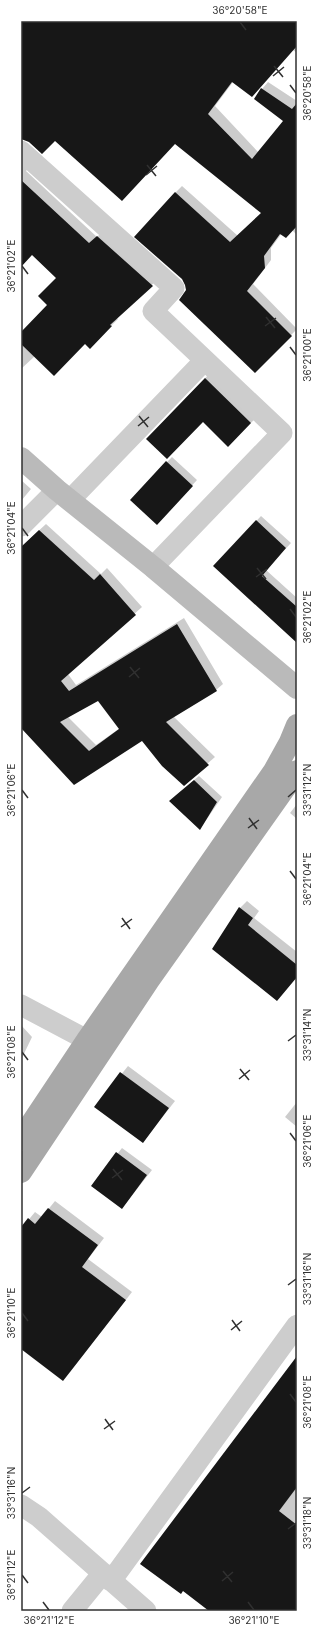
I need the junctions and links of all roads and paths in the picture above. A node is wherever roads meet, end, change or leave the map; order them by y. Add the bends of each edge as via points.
1 (21, 151) edge
2 (205, 360) junction
3 (21, 458) edge
4 (63, 495) junction
5 (21, 526) edge
6 (153, 567) junction
7 (297, 688) edge
8 (297, 725) edge
9 (297, 771) edge
10 (21, 1005) edge
11 (87, 1040) junction
12 (21, 1139) edge
13 (21, 1172) edge
14 (297, 1325) edge
15 (21, 1505) edge
16 (107, 1577) junction
17 (72, 1611) edge
18 (146, 1611) edge

1 - 2 street via 174,288 153,311
2 - 4 street
2 - 6 street via 282,433
3 - 4 street
4 - 5 street
4 - 6 street
6 - 7 street
8 - 11 main road via 274,771
9 - 13 main road via 149,980
10 - 11 street
11 - 12 main road
14 - 16 street
15 - 16 street via 39,1517
16 - 17 street
16 - 18 street

